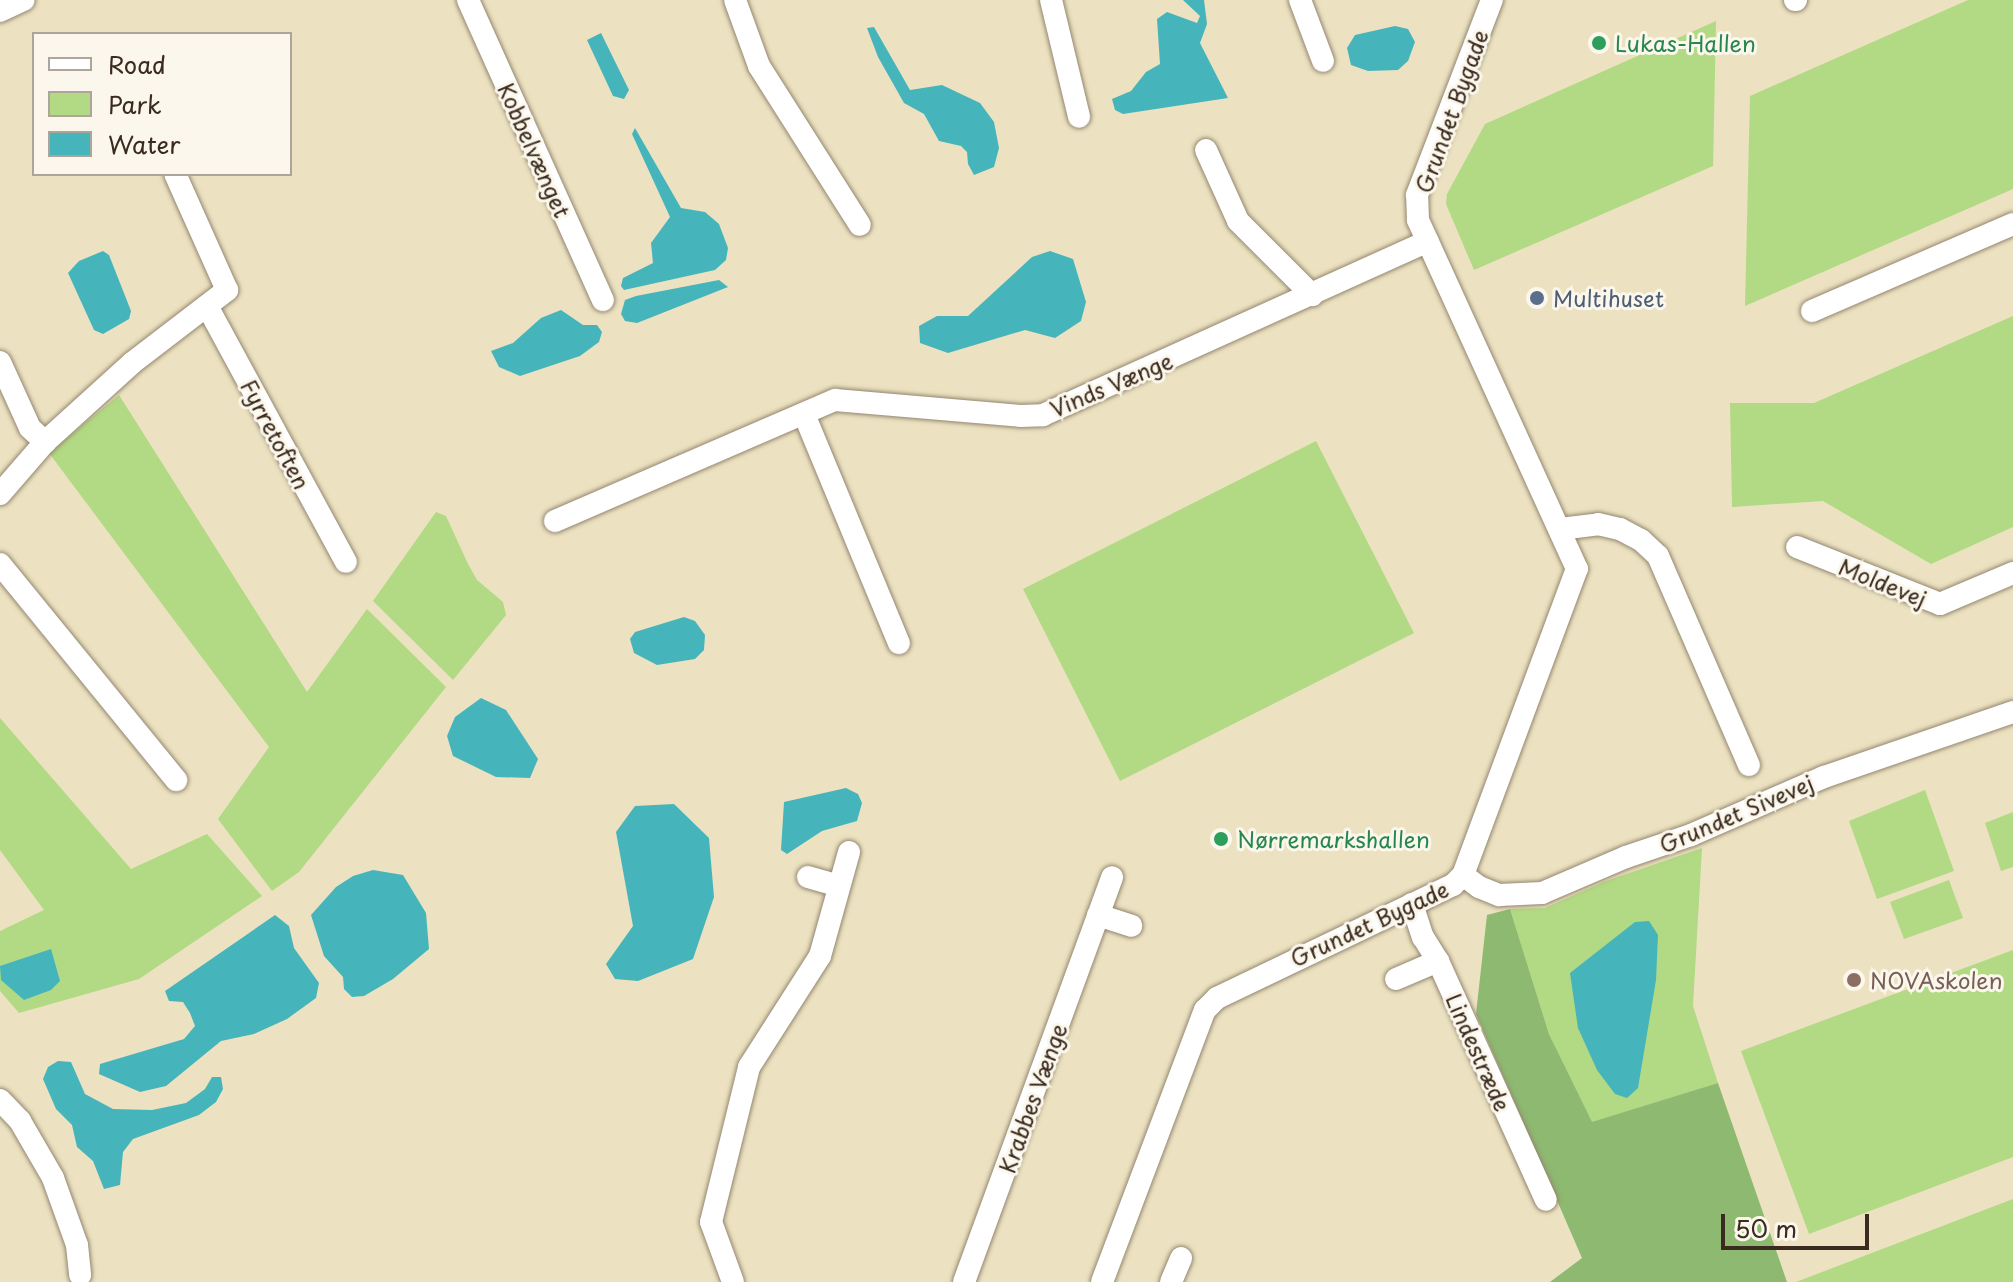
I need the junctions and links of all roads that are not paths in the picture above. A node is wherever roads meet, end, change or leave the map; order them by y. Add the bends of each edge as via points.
1 (24, 0) edge
2 (468, 0) edge
3 (735, 0) edge
4 (1051, 0) edge
5 (1300, 0) edge
6 (1492, 0) edge
7 (0, 11) edge
8 (1323, 61) dead end
9 (1079, 117) dead end
10 (1206, 150) dead end
11 (176, 176) edge
12 (2013, 224) edge
13 (860, 225) dead end
14 (1428, 241) junction
15 (1312, 295) junction
16 (603, 300) dead end
17 (207, 306) junction
18 (1812, 311) dead end
19 (0, 362) edge
20 (804, 414) junction
21 (45, 442) junction
22 (0, 494) edge
23 (555, 521) dead end
24 (1560, 529) junction
25 (1797, 547) dead end
26 (346, 562) dead end
27 (0, 564) edge
28 (2013, 573) edge
29 (899, 643) dead end
30 (2013, 712) edge
31 (1749, 765) dead end
32 (176, 780) dead end
33 (849, 852) dead end
34 (1463, 875) junction
35 (808, 877) dead end
36 (1112, 877) dead end
37 (839, 886) junction
38 (1412, 904) junction
39 (1098, 915) junction
40 (1131, 926) dead end
41 (1438, 961) junction
42 (1396, 979) dead end
43 (0, 1100) edge
44 (1546, 1200) dead end
45 (1181, 1258) dead end
46 (80, 1275) dead end
47 (733, 1282) edge
48 (964, 1282) edge
49 (1102, 1282) edge
50 (1171, 1282) edge

1 - 7 street
2 - 16 street, Kobbelvænget
3 - 13 street via 759,66
4 - 9 street
5 - 8 street
6 - 14 street, Grundet Bygade via 1417,195 1418,220
10 - 15 street via 1238,221
11 - 17 street via 227,290
12 - 18 street
14 - 15 street, Vinds Vænge
14 - 24 street, Grundet Bygade
15 - 20 street, Vinds Vænge via 1043,415 855,400 835,400
17 - 21 street via 132,363
17 - 26 street, Fyrretoften
19 - 21 street via 30,428
20 - 23 street, Vinds Vænge
20 - 29 street
21 - 22 street
24 - 31 street via 1598,524 1620,529 1658,556
24 - 34 street, Grundet Bygade via 1577,569
25 - 28 street, Moldevej via 1940,604
27 - 32 street
30 - 34 street, Grundet Sivevej via 1824,777 1542,893 1499,895
33 - 37 street
34 - 38 street, Grundet Bygade
35 - 37 street
36 - 39 street, Krabbes Vænge
37 - 47 street via 820,956 749,1067 711,1222
38 - 41 street, Lindestræde
38 - 49 street, Grundet Bygade via 1217,998 1205,1010
39 - 40 street
39 - 48 street, Krabbes Vænge
41 - 42 street
41 - 44 street, Lindestræde
43 - 46 street via 20,1121 53,1178 77,1245
45 - 50 street

